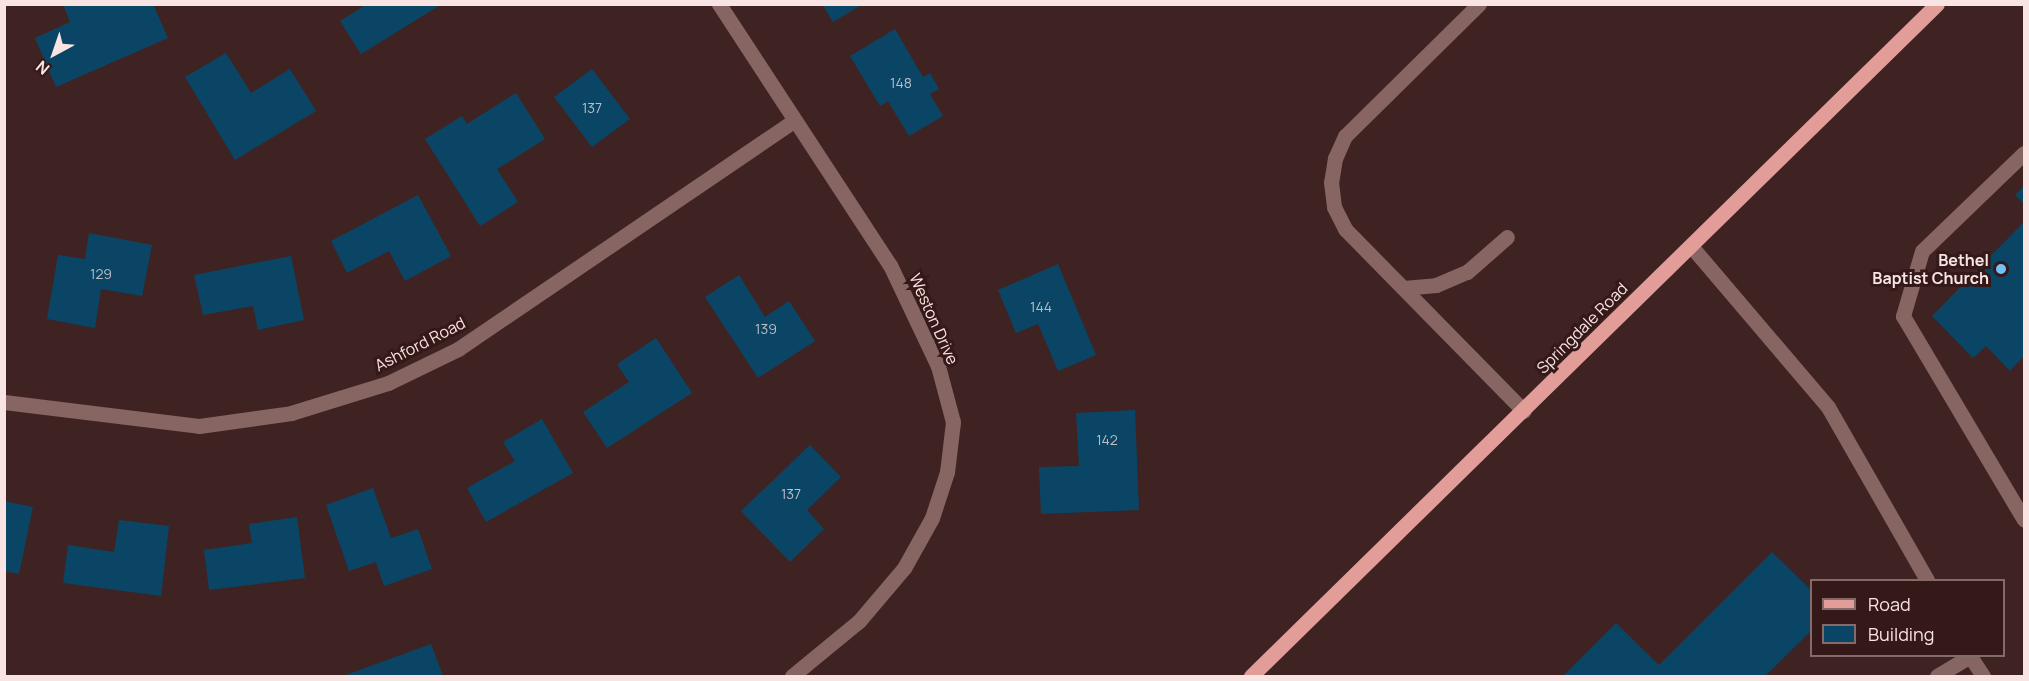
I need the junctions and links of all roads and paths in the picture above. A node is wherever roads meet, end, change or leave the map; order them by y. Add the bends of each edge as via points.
1 (719, 4) edge
2 (1479, 4) edge
3 (1937, 4) edge
4 (793, 121) junction
5 (2025, 153) edge
6 (1507, 237) dead end
7 (1691, 246) junction
8 (1403, 288) junction
9 (4, 402) edge
10 (1524, 411) junction
11 (2025, 519) edge
12 (1926, 579) edge
13 (1968, 657) edge
14 (1971, 657) edge
15 (792, 676) edge
16 (1251, 676) edge
17 (1937, 676) edge
18 (1983, 676) edge

1 - 4 street, Weston Drive
2 - 8 street via 1345,136 1335,158 1333,198 1345,229
3 - 7 main road, Springdale Road
4 - 9 street, Ashford Road via 458,349 388,383 291,413 199,426
4 - 15 street, Weston Drive via 890,265 938,366 953,422 947,472 932,518 904,568 859,621
5 - 11 street via 1922,251 1903,316
6 - 8 street via 1467,272 1436,285
7 - 10 main road, Springdale Road
7 - 12 street via 1828,406
8 - 10 street
10 - 16 main road, Springdale Road
13 - 17 street
14 - 18 street

